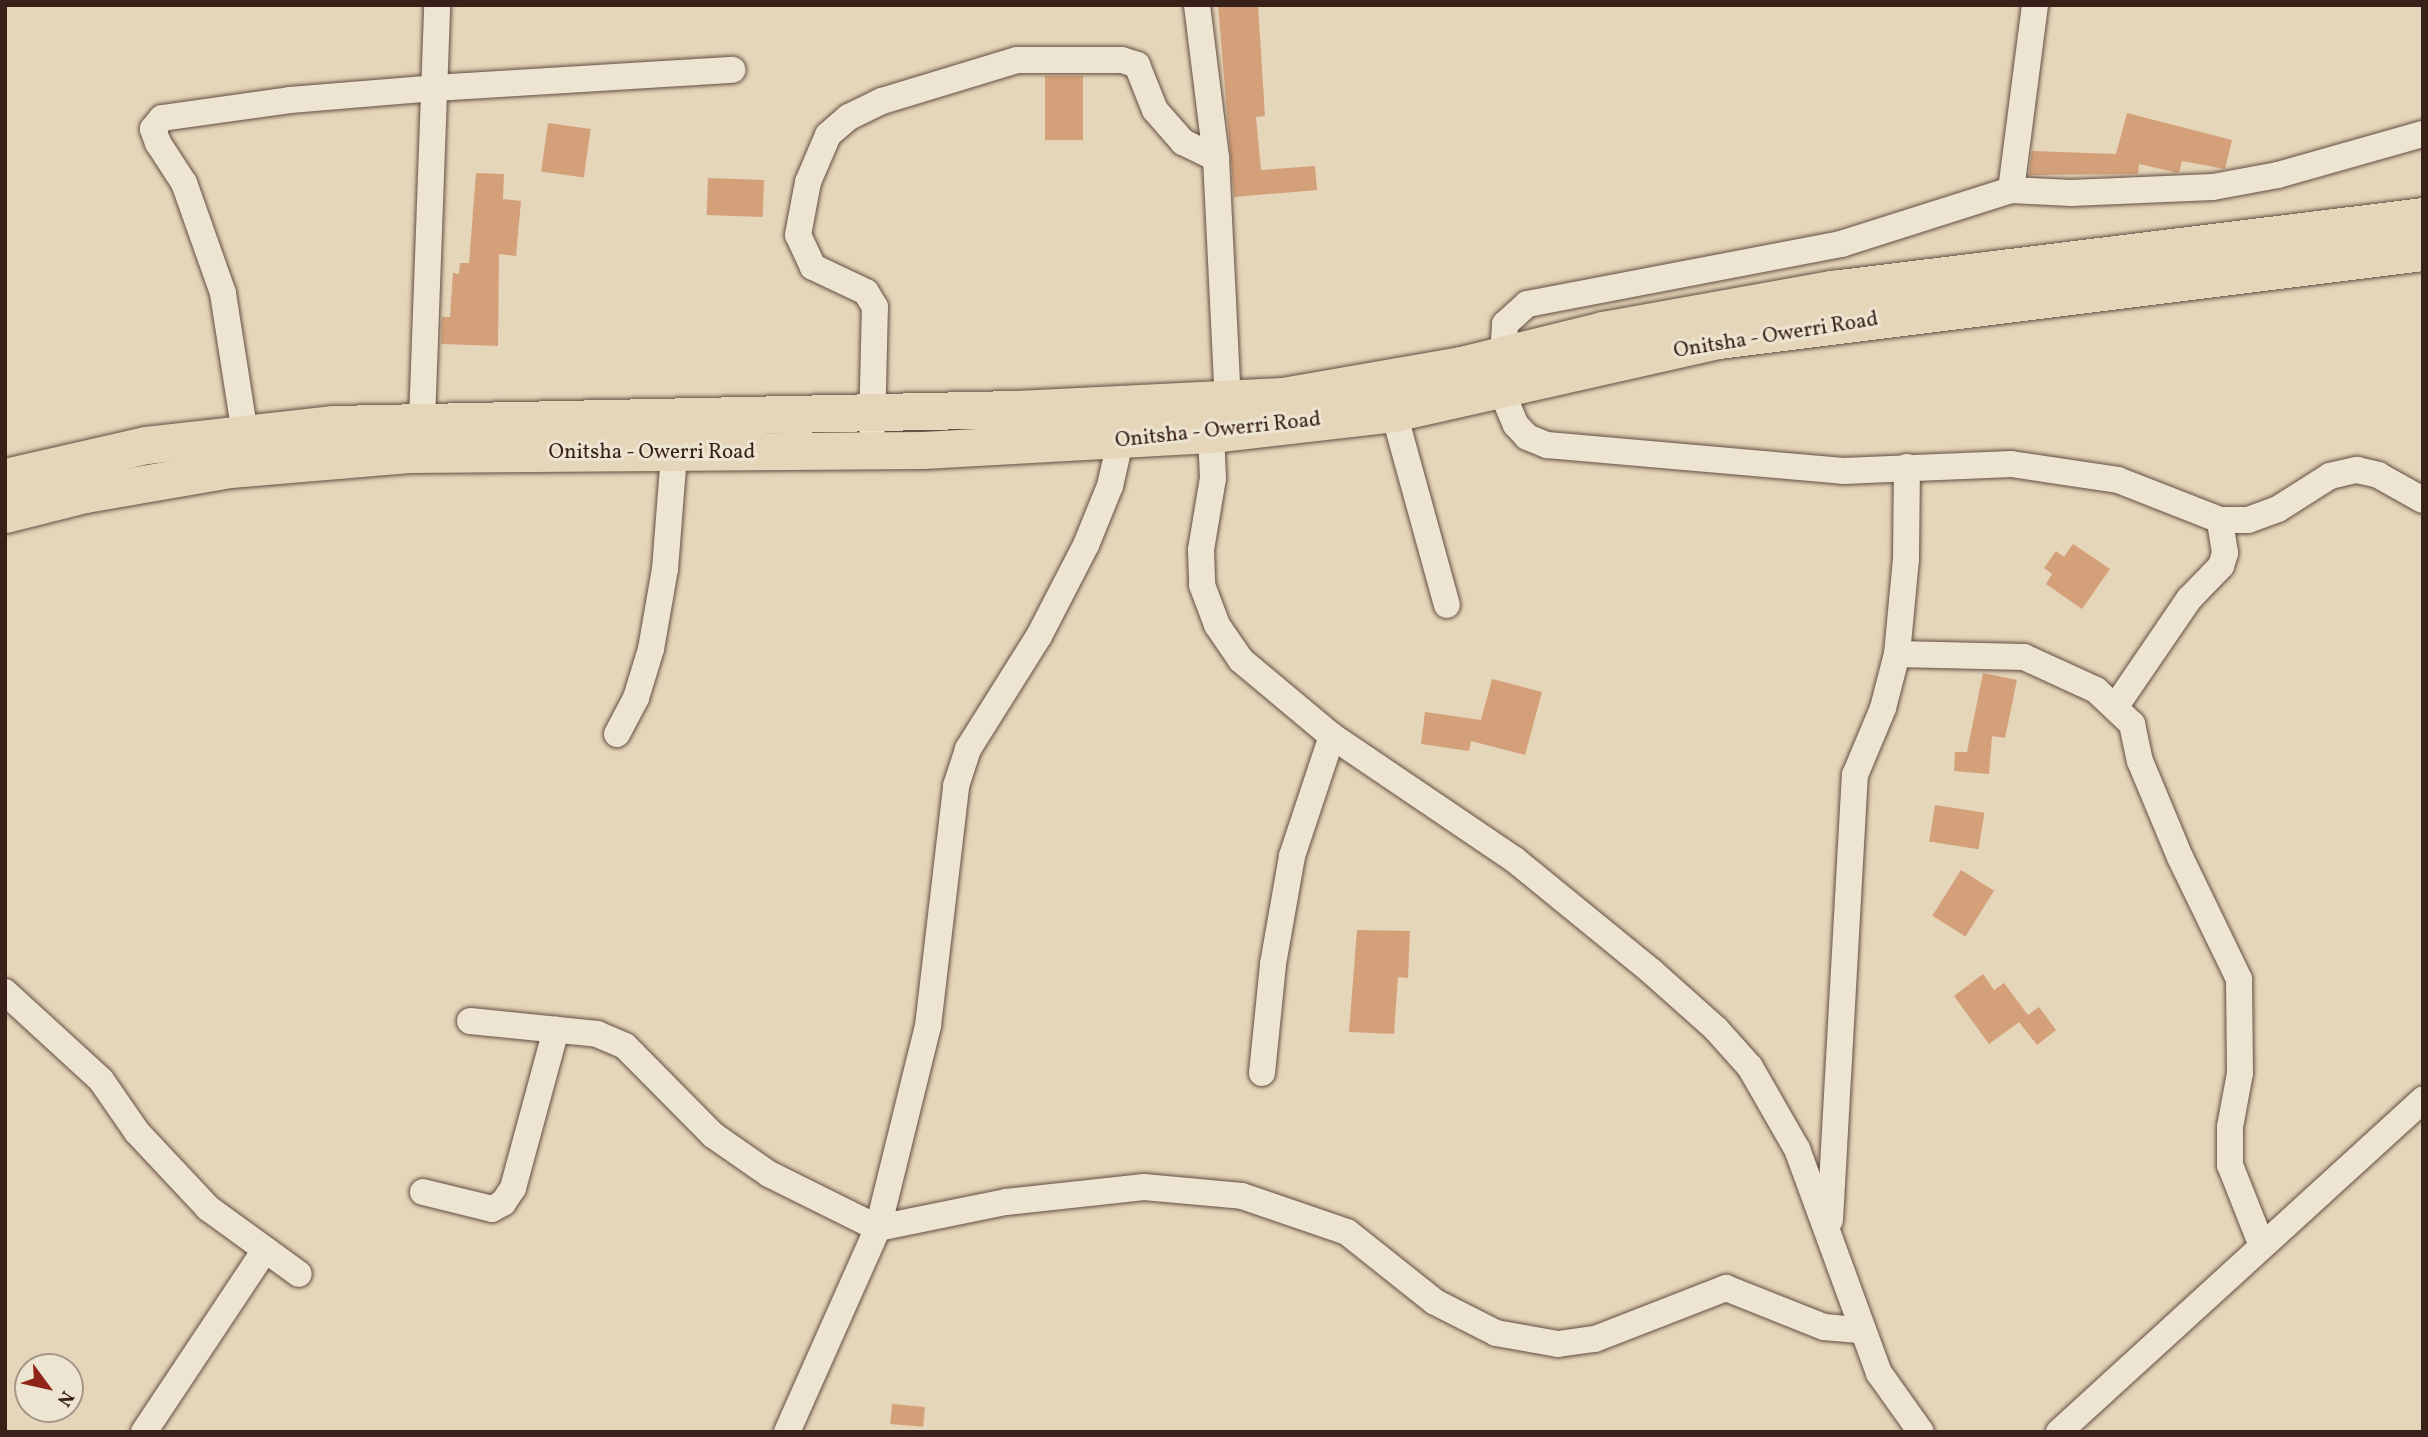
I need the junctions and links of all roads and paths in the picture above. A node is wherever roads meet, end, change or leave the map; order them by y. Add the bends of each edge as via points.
1 (438, 5) edge
2 (1197, 5) edge
3 (2035, 5) edge
4 (732, 70) dead end
5 (435, 88) junction
6 (2423, 134) edge
7 (1216, 158) junction
8 (2011, 190) junction
9 (2423, 216) edge
10 (2423, 252) edge
11 (1502, 372) junction
12 (1228, 400) junction
13 (874, 413) junction
14 (1394, 413) junction
15 (422, 421) junction
16 (245, 434) junction
17 (1211, 434) junction
18 (1120, 442) junction
19 (870, 451) junction
20 (674, 454) junction
21 (1907, 467) junction
22 (5, 477) edge
23 (2423, 500) edge
24 (5, 514) edge
25 (2220, 520) junction
26 (1447, 605) dead end
27 (1897, 654) junction
28 (2116, 706) junction
29 (617, 734) dead end
30 (1332, 736) junction
31 (5, 992) edge
32 (470, 1021) dead end
33 (556, 1030) junction
34 (1262, 1073) dead end
35 (2423, 1100) edge
36 (424, 1192) dead end
37 (878, 1228) junction
38 (1830, 1233) junction
39 (2262, 1246) junction
40 (265, 1250) junction
41 (299, 1274) dead end
42 (1861, 1331) junction
43 (144, 1432) edge
44 (787, 1432) edge
45 (1921, 1432) edge
46 (2059, 1432) edge

1 - 5 street
2 - 7 street
3 - 8 street
4 - 5 street
5 - 15 street
5 - 16 street via 189,111 162,118 153,128 184,183 223,293
6 - 8 street via 2278,175 2213,187 2071,193
7 - 12 street
7 - 13 street via 1183,142 1156,110 1138,65 1122,60 1017,60 882,101 849,117 828,135 808,182 797,235 813,267 866,292 874,307
8 - 11 street via 1841,244 1527,304 1504,324
9 - 11 highway, Onitsha - Owerri Road via 1832,289 1603,330
10 - 11 highway, Onitsha - Owerri Road via 1718,340
11 - 12 highway, Onitsha - Owerri Road
11 - 14 highway, Onitsha - Owerri Road
11 - 21 street via 1516,425 1527,437 1547,445 1843,471
12 - 13 highway, Onitsha - Owerri Road
13 - 15 highway, Onitsha - Owerri Road
13 - 19 street
14 - 17 highway, Onitsha - Owerri Road
14 - 26 street
15 - 16 highway, Onitsha - Owerri Road
16 - 22 highway, Onitsha - Owerri Road via 146,446
17 - 18 highway, Onitsha - Owerri Road
17 - 30 street via 1213,478 1200,550 1202,585 1217,625 1241,660
18 - 19 highway, Onitsha - Owerri Road
18 - 37 street via 1110,486 1086,545 1039,636 968,749 956,786 928,1026
19 - 20 highway, Onitsha - Owerri Road
20 - 24 highway, Onitsha - Owerri Road via 408,454 244,468 85,494
20 - 29 street via 664,569 650,649 636,698
21 - 25 street via 2011,464 2118,481
21 - 27 street via 1906,559
23 - 25 street via 2378,475 2357,470 2330,476 2278,509 2248,520
25 - 28 street via 2225,553 2221,566 2189,599
27 - 28 street via 2024,657 2096,690
27 - 38 street via 1883,708 1855,775
28 - 39 street via 2132,724 2140,761 2180,857 2239,979 2240,1073 2230,1127 2230,1166
30 - 34 street via 1292,856 1273,964
30 - 38 street via 1515,860 1716,1029 1750,1067 1797,1149
31 - 40 street via 101,1080 177,1177 208,1208
32 - 33 street
33 - 36 street via 513,1188 503,1203 492,1209
33 - 37 street via 597,1034 625,1046 713,1135 769,1174
35 - 39 street
37 - 42 street via 1006,1202 1144,1187 1242,1196 1347,1232 1435,1302 1496,1333 1558,1344 1595,1339 1726,1288 1824,1327
37 - 44 street
38 - 42 street via 1847,1275
39 - 46 street
40 - 41 street
40 - 43 street
42 - 45 street via 1879,1373

